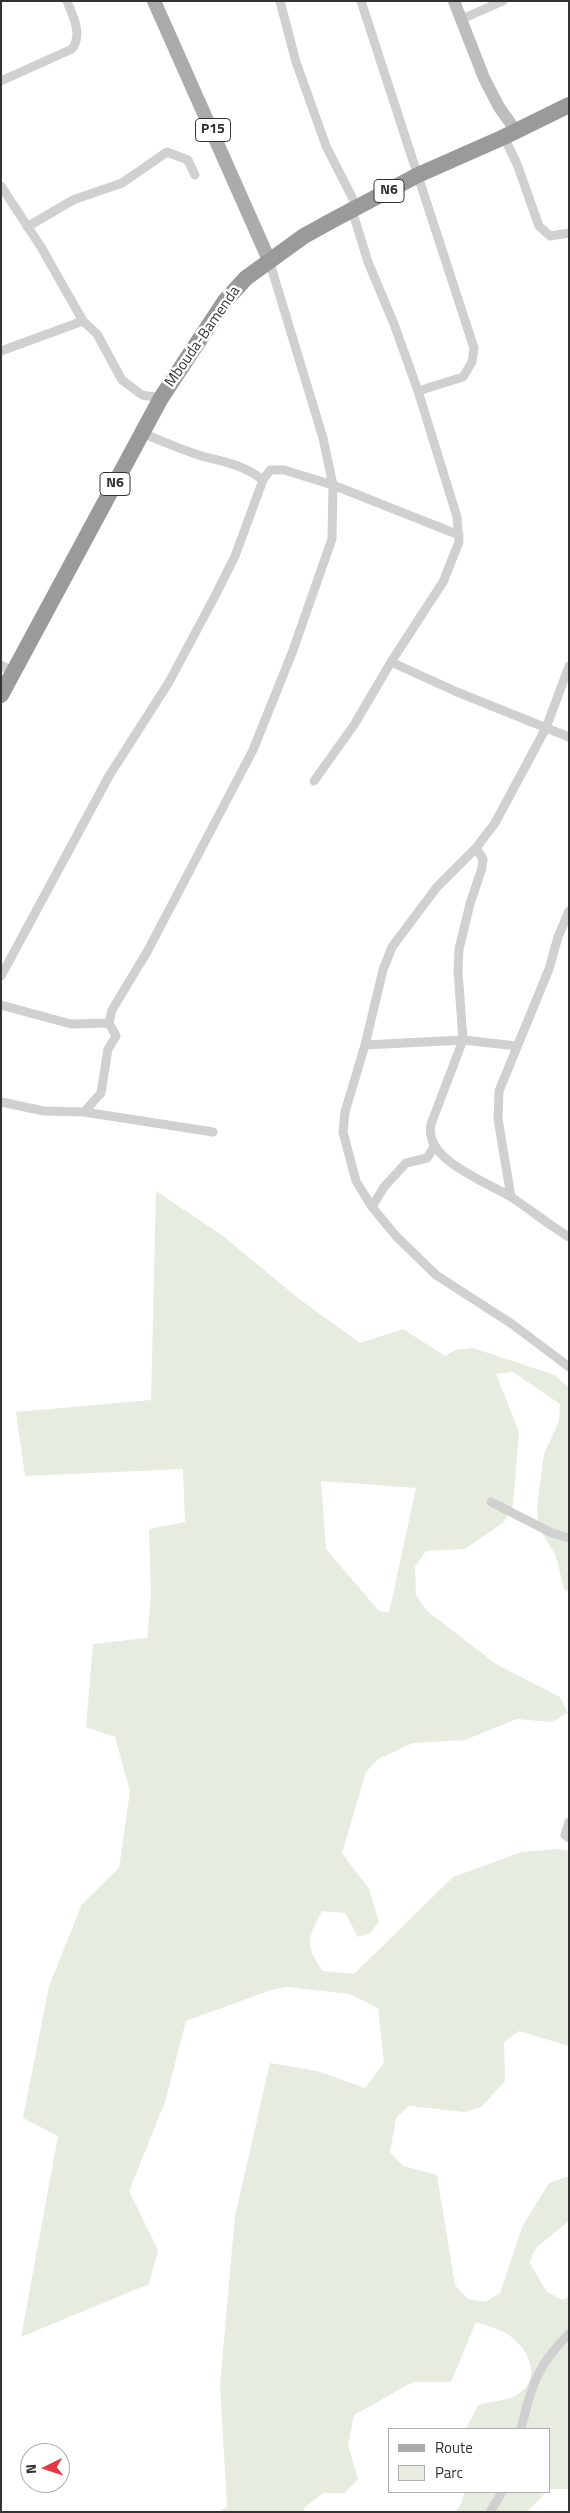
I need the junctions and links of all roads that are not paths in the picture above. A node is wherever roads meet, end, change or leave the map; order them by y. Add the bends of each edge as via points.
1 (67, 1) edge
2 (154, 1) edge
3 (280, 1) edge
4 (361, 1) edge
5 (454, 1) edge
6 (502, 1) edge
7 (462, 19) junction
8 (1, 81) edge
9 (569, 105) edge
10 (510, 134) junction
11 (194, 175) dead end
12 (418, 175) junction
13 (1, 186) edge
14 (355, 208) junction
15 (27, 227) junction
16 (569, 233) edge
17 (269, 260) junction
18 (83, 321) junction
19 (1, 351) edge
20 (418, 391) junction
21 (161, 398) junction
22 (142, 433) junction
23 (264, 480) junction
24 (333, 485) junction
25 (459, 535) junction
26 (391, 662) junction
27 (569, 666) edge
28 (7, 668) edge
29 (1, 695) edge
30 (546, 728) junction
31 (569, 737) edge
32 (314, 781) dead end
33 (476, 848) junction
34 (569, 911) edge
35 (1, 976) edge
36 (1, 1005) edge
37 (109, 1023) junction
38 (463, 1040) junction
39 (365, 1045) junction
40 (517, 1046) junction
41 (1, 1102) edge
42 (84, 1112) junction
43 (213, 1132) dead end
44 (434, 1147) junction
45 (511, 1197) junction
46 (372, 1207) junction
47 (569, 1237) edge
48 (569, 1367) edge
49 (491, 1502) dead end
50 (569, 1538) edge
51 (569, 1822) edge
52 (569, 1838) edge
53 (569, 2334) edge
54 (521, 2428) edge
55 (501, 2493) edge
56 (490, 2512) edge

1 - 8 street via 78,36 72,49
2 - 17 main road, P15
3 - 14 street via 296,62 326,146
4 - 12 street
5 - 7 street
6 - 7 street
7 - 10 street
9 - 10 highway, Mbouda-Bamenda / N6
10 - 12 highway, Mbouda-Bamenda / N6
10 - 16 street via 516,164 539,226 550,236
11 - 15 street via 188,160 167,152 122,183 73,200
12 - 14 highway, Mbouda-Bamenda / N6
12 - 20 street via 474,348 472,362 463,377
13 - 15 street
14 - 17 highway, Mbouda-Bamenda / N6
14 - 20 street via 368,262
15 - 18 street
17 - 21 highway, Mbouda-Bamenda / N6 via 246,278 225,301
17 - 24 street via 323,438
18 - 19 street
18 - 21 street via 97,334 122,380 142,395
20 - 25 street via 457,517
21 - 22 highway, Mbouda-Bamenda / N6
22 - 23 street via 231,462
22 - 28 highway, Mbouda-Bamenda / N6
23 - 24 street via 270,470 284,470
23 - 35 street via 235,556 215,596 165,689 109,776
24 - 25 street
24 - 37 street via 330,547 261,733 147,952 112,1010
25 - 26 street via 444,582
26 - 30 street
26 - 32 street via 354,725
27 - 30 street
28 - 29 highway, Mbouda-Bamenda / N6
30 - 31 street
30 - 33 street via 503,810
33 - 38 street via 483,859 482,868 459,949
33 - 39 street via 437,887 392,947 383,970
34 - 40 street
36 - 37 street via 71,1024
37 - 42 street via 116,1036 108,1049 101,1093
38 - 39 street
38 - 40 street
38 - 44 street via 432,1124 430,1136
39 - 46 street via 345,1112 343,1132 356,1181
40 - 45 street via 502,1082 497,1108
41 - 42 street via 44,1111
42 - 43 street
44 - 45 street via 477,1180
44 - 46 street via 427,1158 406,1163
45 - 47 street
46 - 48 street via 436,1275 512,1324
49 - 50 street via 552,1533
51 - 52 street via 565,1835
53 - 54 street via 542,2363
55 - 56 street

